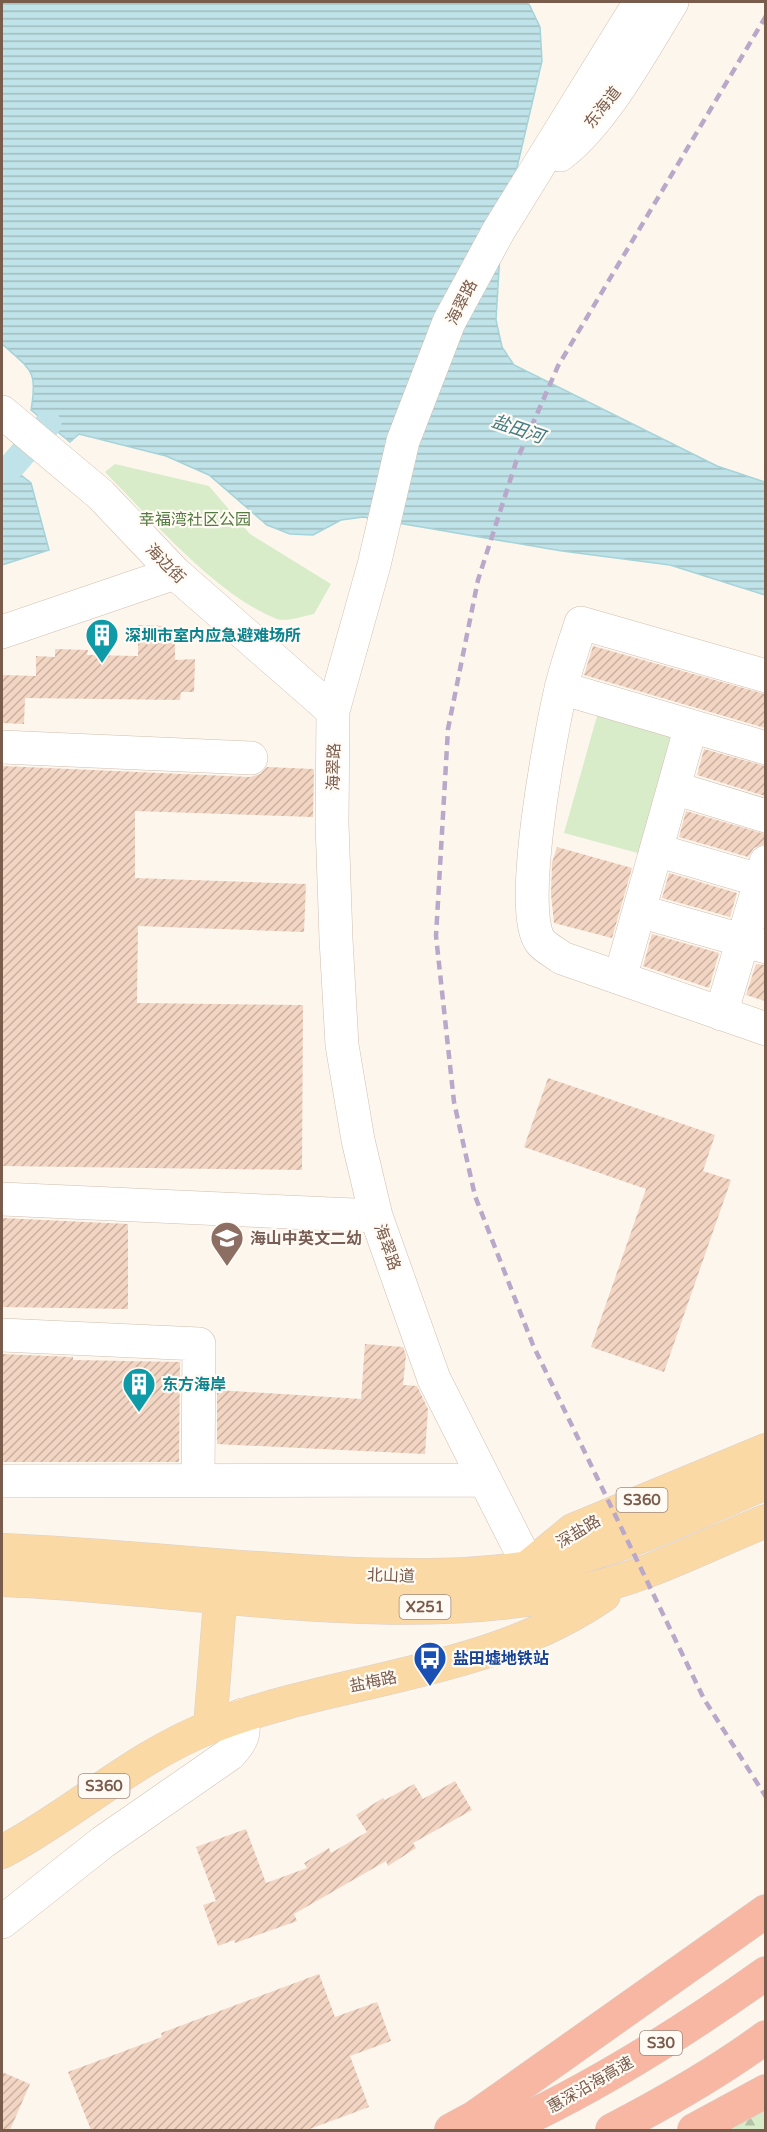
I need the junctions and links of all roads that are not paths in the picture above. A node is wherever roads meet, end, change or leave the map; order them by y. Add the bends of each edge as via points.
1 (651, 10) edge
2 (3, 414) edge
3 (175, 573) junction
4 (2, 632) edge
5 (765, 676) edge
6 (561, 688) junction
7 (333, 711) junction
8 (691, 726) junction
9 (2, 747) edge
10 (765, 748) edge
11 (251, 758) dead end
12 (674, 788) junction
13 (765, 816) edge
14 (656, 850) junction
15 (764, 875) edge
16 (639, 911) junction
17 (754, 944) edge
18 (620, 978) junction
19 (721, 1014) junction
20 (765, 1029) edge
21 (2, 1199) edge
22 (376, 1216) junction
23 (2, 1335) edge
24 (765, 1450) edge
25 (765, 1472) edge
26 (198, 1480) junction
27 (484, 1480) junction
28 (2, 1481) edge
29 (765, 1483) edge
30 (732, 1497) junction
31 (765, 1521) edge
32 (2, 1550) edge
33 (529, 1567) junction
34 (627, 1578) junction
35 (2, 1580) edge
36 (221, 1581) junction
37 (242, 1715) junction
38 (210, 1727) junction
39 (2, 1852) edge
40 (765, 1911) edge
41 (2, 1922) edge
42 (765, 1973) edge
43 (765, 2037) edge
44 (765, 2091) edge
45 (451, 2130) edge
46 (501, 2130) edge
47 (612, 2130) edge
48 (694, 2130) edge

1 - 7 street, 海翠路 via 530,177 449,322 403,441 374,565
2 - 3 street, 海边街 via 101,495
3 - 4 street
3 - 7 street, 海边街
5 - 6 street via 581,623
6 - 8 street
6 - 18 street via 536,840 532,900 535,927 540,942 562,958
7 - 22 street, 海翠路 via 333,834 342,1045
8 - 10 street
8 - 12 street
9 - 11 street
12 - 13 street
12 - 14 street
14 - 15 street
14 - 16 street
15 - 17 street
16 - 17 street
16 - 18 street
17 - 19 street
18 - 19 street
19 - 20 street
21 - 22 street
22 - 27 street, 海翠路 via 434,1379
23 - 26 street via 199,1344
24 - 33 main road, 深盐路 / S360 via 573,1530
25 - 30 main road
26 - 27 street
26 - 28 street
27 - 33 street, 海翠路
29 - 30 main road, 北山道 / X251
30 - 33 main road, 北山道 / X251 via 621,1543
31 - 34 main road, 北山道 / X251
32 - 36 main road, 北山道 / X251
33 - 36 main road, 北山道 / X251 via 472,1575 302,1572
34 - 36 main road, 北山道 / X251 via 543,1599 471,1606 301,1604
34 - 37 main road, 盐梅路 / S360 via 546,1628 481,1652 429,1669
35 - 36 main road, 北山道 / X251
36 - 38 main road
37 - 38 main road, 盐梅路 / S360
37 - 41 street via 242,1742 230,1754 103,1842
38 - 39 main road, 盐梅路 / S360 via 169,1745
40 - 45 highway via 475,2117
42 - 46 highway, 惠深沿海高速 / S30 via 700,2020 552,2107
43 - 47 highway via 678,2095
44 - 48 highway

